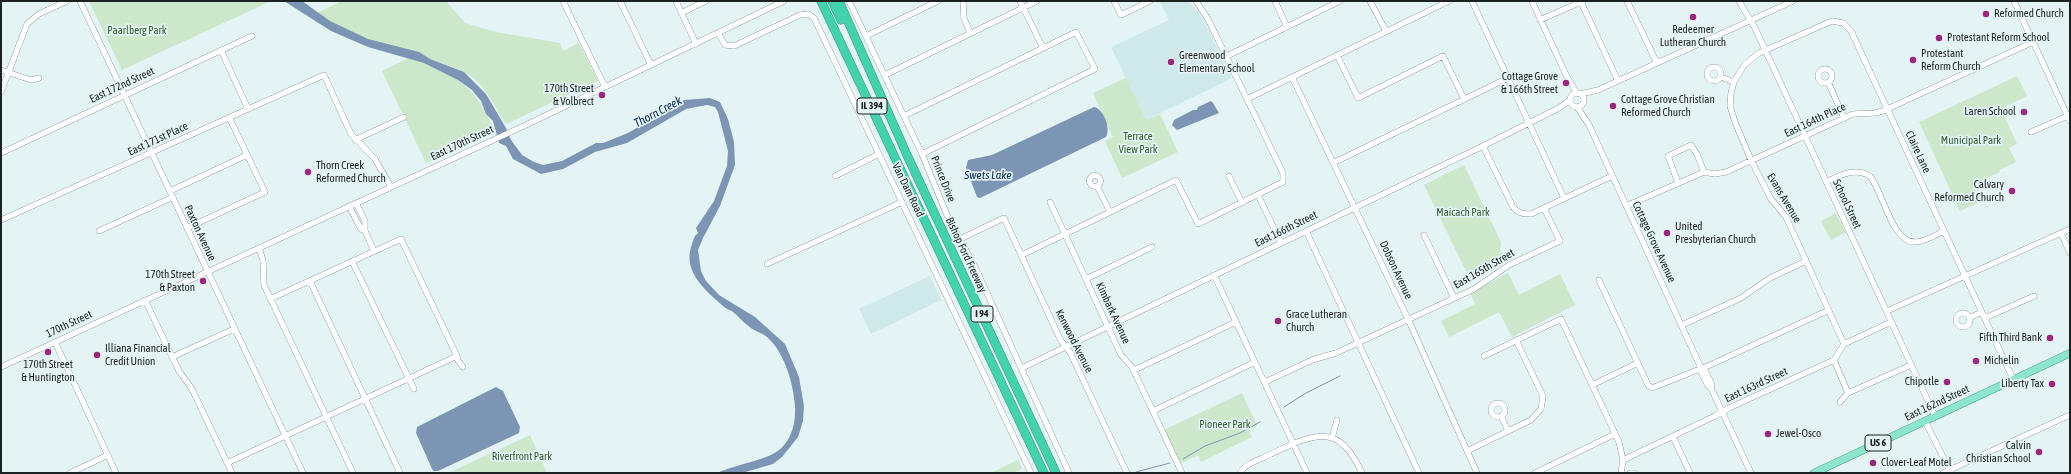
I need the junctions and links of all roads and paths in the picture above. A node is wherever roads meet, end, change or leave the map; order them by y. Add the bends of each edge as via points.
1 (67, 1) edge
2 (80, 1) edge
3 (564, 1) edge
4 (620, 1) edge
5 (676, 1) edge
6 (706, 1) edge
7 (784, 1) edge
8 (816, 1) edge
9 (822, 1) edge
10 (832, 1) edge
11 (839, 1) edge
12 (850, 1) edge
13 (938, 1) edge
14 (963, 1) edge
15 (1020, 1) edge
16 (1037, 1) edge
17 (1114, 1) edge
18 (1150, 1) edge
19 (1196, 1) edge
20 (1275, 1) edge
21 (1340, 1) edge
22 (1370, 1) edge
23 (1449, 1) edge
24 (1472, 1) edge
25 (1532, 1) edge
26 (1627, 1) edge
27 (1739, 1) edge
28 (1793, 1) edge
29 (2014, 1) edge
30 (1582, 2) edge
31 (1331, 3) edge
32 (1023, 8) junction
33 (681, 13) junction
34 (1540, 20) junction
35 (1750, 21) junction
36 (1288, 27) junction
37 (1386, 31) junction
38 (718, 33) junction
39 (970, 34) junction
40 (252, 36) dead end
41 (866, 36) junction
42 (2033, 42) junction
43 (696, 44) junction
44 (1043, 48) junction
45 (221, 50) junction
46 (1765, 50) junction
47 (1337, 55) junction
48 (1226, 56) junction
49 (1657, 63) junction
50 (651, 65) junction
51 (1, 70) edge
52 (9, 73) junction
53 (885, 75) junction
54 (1292, 77) junction
55 (1721, 77) dead end
56 (39, 78) dead end
57 (1508, 78) junction
58 (1618, 81) junction
59 (1734, 82) junction
60 (1828, 82) dead end
61 (605, 87) junction
62 (1598, 90) junction
63 (1, 92) edge
64 (125, 95) junction
65 (1575, 96) junction
66 (1247, 99) junction
67 (1464, 99) junction
68 (1584, 102) junction
69 (1575, 107) junction
70 (1559, 108) junction
71 (248, 109) junction
72 (1887, 109) junction
73 (904, 116) junction
74 (230, 117) junction
75 (404, 117) dead end
76 (2069, 117) edge
77 (1844, 118) junction
78 (1529, 123) junction
79 (1589, 125) junction
80 (2031, 132) dead end
81 (1804, 136) junction
82 (355, 140) junction
83 (1483, 146) junction
84 (1, 153) edge
85 (152, 153) junction
86 (879, 154) junction
87 (922, 154) junction
88 (247, 155) junction
89 (907, 155) junction
90 (1751, 160) junction
91 (1332, 163) junction
92 (1704, 172) junction
93 (835, 176) dead end
94 (1229, 176) dead end
95 (1612, 176) junction
96 (1826, 182) junction
97 (1678, 183) junction
98 (1097, 186) dead end
99 (390, 187) junction
100 (170, 191) junction
101 (1258, 195) junction
102 (172, 197) junction
103 (1564, 198) junction
104 (902, 202) junction
105 (1050, 202) dead end
106 (356, 203) junction
107 (1242, 203) junction
108 (349, 206) junction
109 (1626, 206) junction
110 (1354, 208) junction
111 (1544, 208) junction
112 (921, 210) junction
113 (1110, 212) junction
114 (1, 220) edge
115 (187, 228) junction
116 (2070, 229) edge
117 (99, 231) dead end
118 (365, 231) junction
119 (1306, 231) junction
120 (1944, 231) junction
121 (1065, 234) junction
122 (2061, 234) junction
123 (1424, 235) dead end
124 (960, 239) junction
125 (1281, 243) junction
126 (1152, 247) dead end
127 (259, 248) junction
128 (374, 251) junction
129 (2070, 253) edge
130 (1022, 255) junction
131 (352, 261) junction
132 (1806, 261) junction
133 (767, 264) dead end
134 (207, 272) junction
135 (1214, 275) junction
136 (1965, 277) junction
137 (1086, 279) junction
138 (1599, 280) dead end
139 (310, 281) junction
140 (2034, 296) dead end
141 (1454, 298) junction
142 (146, 300) junction
143 (270, 300) junction
144 (1829, 310) junction
145 (1886, 311) junction
146 (1982, 312) junction
147 (1969, 318) dead end
148 (1985, 318) junction
149 (1408, 319) junction
150 (1236, 322) junction
151 (1892, 322) junction
152 (1682, 325) junction
153 (1108, 327) junction
154 (234, 329) junction
155 (1516, 340) junction
156 (55, 342) junction
157 (1359, 342) junction
158 (1844, 344) junction
159 (1066, 347) junction
160 (2070, 353) edge
161 (457, 356) junction
162 (1484, 356) dead end
163 (172, 357) junction
164 (1834, 360) junction
165 (1255, 362) junction
166 (1638, 363) junction
167 (1911, 365) junction
168 (1, 367) edge
169 (463, 367) dead end
170 (1022, 368) junction
171 (1701, 368) junction
172 (1134, 370) junction
173 (409, 379) junction
174 (2014, 379) junction
175 (1265, 382) junction
176 (1592, 385) junction
177 (414, 389) dead end
178 (1848, 393) junction
179 (365, 399) junction
180 (1840, 402) dead end
181 (1153, 411) junction
182 (1722, 412) junction
183 (2070, 415) edge
184 (1501, 416) dead end
185 (1935, 416) junction
186 (326, 417) junction
187 (1337, 420) dead end
188 (1925, 421) junction
189 (1508, 431) junction
190 (1615, 434) junction
191 (285, 436) junction
192 (1673, 437) junction
193 (1332, 438) junction
194 (1293, 444) junction
195 (1467, 451) junction
196 (108, 455) junction
197 (1623, 460) junction
198 (227, 463) junction
199 (1950, 472) edge
200 (70, 473) edge
201 (116, 473) edge
202 (232, 473) edge
203 (303, 473) edge
204 (353, 473) edge
205 (400, 473) edge
206 (1031, 473) edge
207 (1044, 473) edge
208 (1056, 473) edge
209 (1069, 473) edge
210 (1127, 473) edge
211 (1182, 473) edge
212 (1240, 473) edge
213 (1307, 473) edge
214 (1362, 473) edge
215 (1419, 473) edge
216 (1477, 473) edge
217 (1534, 473) edge
218 (1621, 473) edge
219 (1630, 473) edge
220 (1634, 473) edge
221 (1690, 473) edge
222 (1751, 473) edge
223 (1816, 473) edge
224 (1943, 473) edge

1 - 52 street via 39,14 27,24
2 - 64 street, Paxton Avenue
3 - 61 street
4 - 50 street
5 - 33 street
6 - 33 street
7 - 38 street, East 170th Street
8 - 112 highway, I 94 via 909,192
9 - 112 highway, IL 394
10 - 89 highway, I 94
11 - 89 highway, IL 394
12 - 41 street, Prince Drive
13 - 41 street
14 - 39 street via 964,18
15 - 32 street
16 - 32 street
17 - 18 street via 1121,16
19 - 48 street
20 - 36 street
21 - 31 street
22 - 37 street
23 - 37 street
24 - 57 street
25 - 34 street
26 - 49 street
27 - 35 street, School Street
28 - 35 street, East 166th Street
29 - 42 street
30 - 34 street
30 - 58 street
31 - 36 street
32 - 39 street
32 - 44 street
33 - 43 street
34 - 65 street
35 - 46 street, School Street
35 - 49 street, East 166th Street
36 - 48 street
37 - 47 street
38 - 43 street, East 170th Street
38 - 86 street, Van Dam Road via 725,45 734,46 800,14 811,16 817,23
39 - 53 street
40 - 45 street, East 172nd Street
41 - 53 street, Prince Drive
42 - 72 street, East 164th Place
42 - 76 street
43 - 50 street, East 170th Street
44 - 73 street
44 - 87 street via 1076,32 1095,69
45 - 64 street, East 172nd Street
45 - 71 street
46 - 59 street via 1744,65
46 - 72 street, Claire Lane via 1827,22 1843,23 1851,31
46 - 81 street, School Street
47 - 54 street
47 - 67 street via 1358,98 1443,56
48 - 66 street
49 - 58 street, East 166th Street
50 - 61 street, East 170th Street
51 - 52 street
52 - 56 street via 31,80
52 - 63 street
53 - 73 street, Prince Drive
54 - 66 street
54 - 91 street, Dobson Avenue
55 - 59 street
57 - 67 street
57 - 78 street
58 - 62 street, East 166th Street
59 - 90 street, Evans Avenue via 1731,93 1732,115
60 - 77 street
61 - 99 street, East 170th Street
62 - 65 street, East 166th Street
62 - 68 street, East 166th Street
64 - 84 street, East 172nd Street
64 - 85 street, Paxton Avenue
65 - 68 street, Cottage Grove Avenue
65 - 69 street, Cottage Grove Avenue
65 - 70 street, East 166th Street
66 - 101 street via 1284,180
67 - 91 street
68 - 69 street, East 166th Street
68 - 79 street, Cottage Grove Avenue
69 - 70 street, East 166th Street
69 - 79 street, Cottage Grove Avenue
70 - 78 street, East 166th Street
71 - 74 street, East 171st Place
71 - 82 street, East 171st Place via 324,75
72 - 77 street, East 164th Place via 1875,114 1856,113
72 - 120 street, Claire Lane
73 - 87 street, Prince Drive
74 - 85 street, East 171st Place
74 - 88 street
75 - 82 street
76 - 80 street
77 - 81 street, East 164th Place
78 - 83 street, East 166th Street
78 - 103 street
79 - 95 street, Cottage Grove Avenue
81 - 90 street, East 164th Place
81 - 96 street, School Street
82 - 99 street via 378,163
83 - 110 street, East 166th Street
83 - 111 street via 1516,211 1531,214
85 - 100 street, Paxton Avenue
85 - 114 street, East 171st Place
86 - 93 street
86 - 104 street, Van Dam Road
87 - 124 street, Prince Drive via 947,216
88 - 100 street
88 - 115 street via 265,192
89 - 208 highway, Bishop Ford Freeway / I 94
90 - 92 street, East 164th Place via 1726,172
90 - 132 street, Evans Avenue via 1771,199 1786,217
91 - 110 street, Dobson Avenue
92 - 97 street, East 164th Place
92 - 97 street via 1691,145 1668,156
94 - 107 street
95 - 103 street
95 - 109 street, Cottage Grove Avenue
96 - 120 street via 1849,171 1870,176 1898,234 1908,242 1920,242
96 - 145 street, School Street
97 - 109 street, East 164th Place
98 - 113 street
99 - 106 street, East 170th Street
100 - 102 street, Paxton Avenue
101 - 107 street
101 - 125 street
102 - 115 street, Paxton Avenue
102 - 117 street
103 - 111 street
104 - 133 street
104 - 206 street, Van Dam Road
105 - 121 street, Kimbark Avenue
106 - 108 street, East 170th Street
106 - 118 street via 365,221
107 - 113 street via 1198,224 1176,180
108 - 118 street via 361,229
108 - 127 street, East 170th Street
109 - 152 street, Cottage Grove Avenue
110 - 119 street, East 166th Street
110 - 149 street, Dobson Avenue
111 - 141 street, East 165th Street via 1560,241 1509,265 1474,289
112 - 207 highway, Bishop Ford Freeway / I 94
113 - 121 street
115 - 134 street, Paxton Avenue
116 - 122 street
118 - 128 street
119 - 125 street, East 166th Street
119 - 157 street
120 - 136 street, Claire Lane
121 - 130 street
121 - 137 street, Kimbark Avenue
122 - 129 street
122 - 136 street
123 - 141 street
124 - 130 street, Kenwood Avenue via 1004,218
124 - 170 street, Prince Drive
125 - 135 street, East 166th Street
126 - 137 street
127 - 134 street, East 170th Street
127 - 143 street via 263,260 264,285
128 - 131 street
128 - 161 street via 401,239
130 - 159 street, Kenwood Avenue
131 - 139 street
131 - 173 street
132 - 144 street, Evans Avenue
132 - 152 street via 1770,278 1741,298
134 - 142 street, East 170th Street
134 - 154 street, Paxton Avenue
135 - 150 street
135 - 153 street, East 166th Street
136 - 145 street
136 - 146 street, Claire Lane
137 - 153 street, Kimbark Avenue
138 - 166 street
139 - 143 street
139 - 179 street
140 - 148 street
141 - 149 street, East 165th Street
142 - 156 street, 170th Street
142 - 163 street
143 - 186 street
144 - 158 street, Evans Avenue
144 - 171 street
145 - 151 street, School Street
146 - 147 street
146 - 148 street, Claire Lane
148 - 174 street, Claire Lane
149 - 157 street, East 165th Street
149 - 195 street, Dobson Avenue
150 - 165 street
150 - 172 street
151 - 158 street
151 - 167 street, School Street
152 - 171 street, Cottage Grove Avenue
153 - 159 street, East 166th Street
153 - 172 street, Kimbark Avenue via 1121,355
154 - 163 street
154 - 191 street, Paxton Avenue
155 - 162 street
155 - 176 street via 1561,319
155 - 189 street via 1543,396 1541,409 1535,417
156 - 168 street, 170th Street
156 - 196 street
157 - 175 street, East 165th Street
157 - 215 street
158 - 164 street
159 - 170 street, East 166th Street
159 - 210 street, Kenwood Avenue
160 - 174 main road, East 162nd Street / US 6
161 - 169 street
161 - 173 street
163 - 198 street via 192,389
164 - 178 street
164 - 182 street, East 163rd Street
165 - 175 street
165 - 181 street
166 - 171 street via 1648,385 1652,388
166 - 176 street
167 - 178 street
167 - 185 street, School Street
170 - 209 street, Prince Drive
171 - 182 street, Cottage Grove Avenue
172 - 181 street, Kimbark Avenue
173 - 177 street
173 - 179 street
174 - 185 main road, East 162nd Street / US 6
175 - 194 street
176 - 190 street
178 - 180 street
179 - 186 street
179 - 205 street
181 - 211 street, Kimbark Avenue
182 - 192 street, East 163rd Street
182 - 222 street, Cottage Grove Avenue
183 - 199 street
184 - 189 street
185 - 188 main road, East 162nd Street / US 6
186 - 191 street
186 - 204 street
187 - 193 street
188 - 199 street
188 - 223 main road, East 162nd Street / US 6
189 - 195 street
190 - 197 street
190 - 217 street
191 - 198 street
191 - 203 street, Paxton Avenue
192 - 197 street, East 163rd Street
192 - 221 street
193 - 194 street via 1315,437
193 - 214 street via 1351,452
194 - 212 street via 1248,466
194 - 213 street
195 - 216 street, Dobson Avenue
196 - 200 street
196 - 201 street
197 - 218 street
198 - 202 street
199 - 224 street
219 - 220 street

